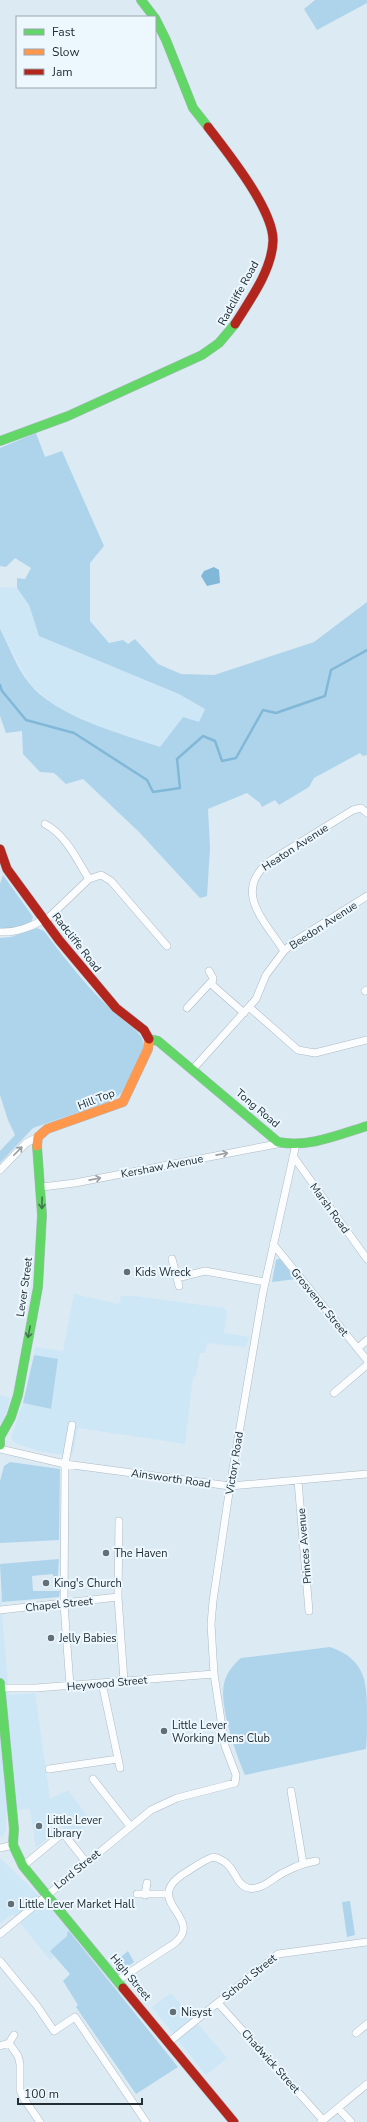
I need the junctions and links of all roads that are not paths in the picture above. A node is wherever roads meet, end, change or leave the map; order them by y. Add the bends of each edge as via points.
1 (141, 0) edge
2 (153, 16) edge
3 (156, 20) edge
4 (0, 441) edge
5 (367, 813) edge
6 (45, 824) dead end
7 (0, 849) edge
8 (89, 879) junction
9 (367, 896) edge
10 (45, 920) junction
11 (0, 932) edge
12 (167, 946) dead end
13 (284, 950) junction
14 (209, 971) dead end
15 (212, 984) junction
16 (249, 1007) junction
17 (187, 1008) dead end
18 (244, 1013) junction
19 (150, 1039) junction
20 (367, 1040) edge
21 (193, 1069) junction
22 (367, 1126) edge
23 (38, 1136) junction
24 (282, 1143) junction
25 (296, 1144) junction
26 (293, 1156) junction
27 (0, 1170) edge
28 (42, 1187) junction
29 (273, 1244) junction
30 (172, 1259) dead end
31 (367, 1259) edge
32 (177, 1278) junction
33 (265, 1282) junction
34 (178, 1286) dead end
35 (367, 1340) edge
36 (358, 1348) junction
37 (367, 1360) edge
38 (367, 1365) edge
39 (334, 1393) dead end
40 (72, 1425) dead end
41 (0, 1437) edge
42 (0, 1445) edge
43 (0, 1449) edge
44 (65, 1464) junction
45 (367, 1474) edge
46 (298, 1481) junction
47 (230, 1486) junction
48 (119, 1521) dead end
49 (118, 1597) junction
50 (64, 1604) junction
51 (0, 1610) edge
52 (310, 1611) dead end
53 (214, 1674) junction
54 (124, 1681) junction
55 (0, 1683) edge
56 (102, 1683) junction
57 (70, 1686) junction
58 (0, 1688) edge
59 (118, 1760) junction
60 (120, 1768) dead end
61 (49, 1769) dead end
62 (93, 1779) dead end
63 (234, 1784) joint
64 (291, 1791) dead end
65 (130, 1826) junction
66 (13, 1845) junction
67 (0, 1848) edge
68 (316, 1860) dead end
69 (86, 1862) junction
70 (303, 1863) junction
71 (23, 1866) junction
72 (146, 1883) dead end
73 (46, 1894) junction
74 (137, 1894) dead end
75 (168, 1894) junction
76 (145, 1895) junction
77 (0, 1934) edge
78 (367, 1942) edge
79 (0, 1962) edge
80 (118, 1980) junction
81 (218, 2003) junction
82 (366, 2028) edge
83 (356, 2033) dead end
84 (14, 2035) dead end
85 (169, 2042) junction
86 (9, 2043) junction
87 (0, 2046) edge
88 (367, 2084) edge
89 (338, 2108) junction
90 (322, 2121) edge
91 (40, 2122) edge
92 (146, 2122) edge
93 (234, 2122) edge
94 (351, 2122) edge

1 - 2 main road, Radcliffe Road
3 - 4 main road, Radcliffe Road via 168,43 186,94 257,198 268,220 273,238 268,263 228,335 216,346 202,355 68,416
5 - 13 street, Heaton Avenue via 362,808 353,810 270,861 257,874 253,883 252,898
6 - 8 street via 55,829
7 - 10 main road, Radcliffe Road via 7,869
8 - 10 street
8 - 12 street via 101,875 106,877
9 - 13 street, Beedon Avenue
10 - 11 street via 14,931
10 - 19 main road, Radcliffe Road via 116,1008 144,1030
13 - 16 street, Beedon Avenue via 270,968 258,996
14 - 15 street via 213,978
15 - 17 street via 208,984
15 - 18 street
16 - 18 street, Beedon Avenue
16 - 20 street via 298,1050 307,1053
18 - 21 street, Beedon Avenue
19 - 21 main road, Tong Road via 158,1040
19 - 23 main road, Hill Top via 148,1049 123,1102 47,1129
21 - 24 main road, Tong Road
22 - 25 main road, Tong Road
27 -> 23 street via 26,1143
23 - 28 main road, Lever Street
24 - 25 main road, Tong Road
28 -> 24 street, Kershaw Avenue via 82,1182
25 - 26 street, Victory Road
26 - 29 street, Victory Road
26 - 31 street, Marsh Road
28 -> 41 main road, Lever Street via 42,1246 38,1288 15,1407
29 - 33 street, Victory Road
29 - 36 street, Grosvenor Street
30 - 32 street
32 - 33 street via 205,1271
32 - 34 street
33 - 47 street, Victory Road
35 - 36 street
36 - 37 street, Grosvenor Street
38 - 39 street
40 - 44 street
41 - 42 main road
43 - 44 street, Ainsworth Road
44 - 47 street, Ainsworth Road
44 - 50 street
45 - 46 street, Ainsworth Road
46 - 47 street, Ainsworth Road
46 - 52 street, Princes Avenue
47 - 53 street, Victory Road via 211,1624
48 - 49 street
49 - 50 street, Chapel Street
49 - 54 street
50 - 51 street, Chapel Street
50 - 57 street
53 - 54 street, Heywood Street
53 - 63 street, Victory Road via 225,1746 236,1775
54 - 56 street, Heywood Street
55 - 58 main road
56 - 57 street, Heywood Street
56 - 59 street
57 - 58 street, Heywood Street
58 - 66 main road via 14,1829
59 - 60 street
59 - 61 street
62 - 65 street via 102,1784
63 - 65 street, Lord Street via 165,1802
64 - 70 street
65 - 69 street, Lord Street
66 - 67 street
66 - 71 main road, High Street
68 - 70 street
69 - 71 street via 63,1833
69 - 73 street, Lord Street
70 - 75 street via 252,1889 239,1881 227,1862 213,1857 174,1880
71 - 73 main road, High Street
72 - 76 street
73 - 77 street, Lord Street
73 - 80 main road, High Street
74 - 76 street
75 - 76 street
75 - 80 street via 182,1922 182,1936
78 - 81 street, School Street via 278,1954
79 - 92 street via 34,2002 54,2031 75,2017
80 - 85 main road, High Street
81 - 85 street, School Street
81 - 90 street, Chadwick Street
82 - 83 street
84 - 86 street
85 - 93 main road, High Street
86 - 87 street
86 - 91 street via 20,2064 20,2090
88 - 89 street
89 - 90 street
89 - 94 street

